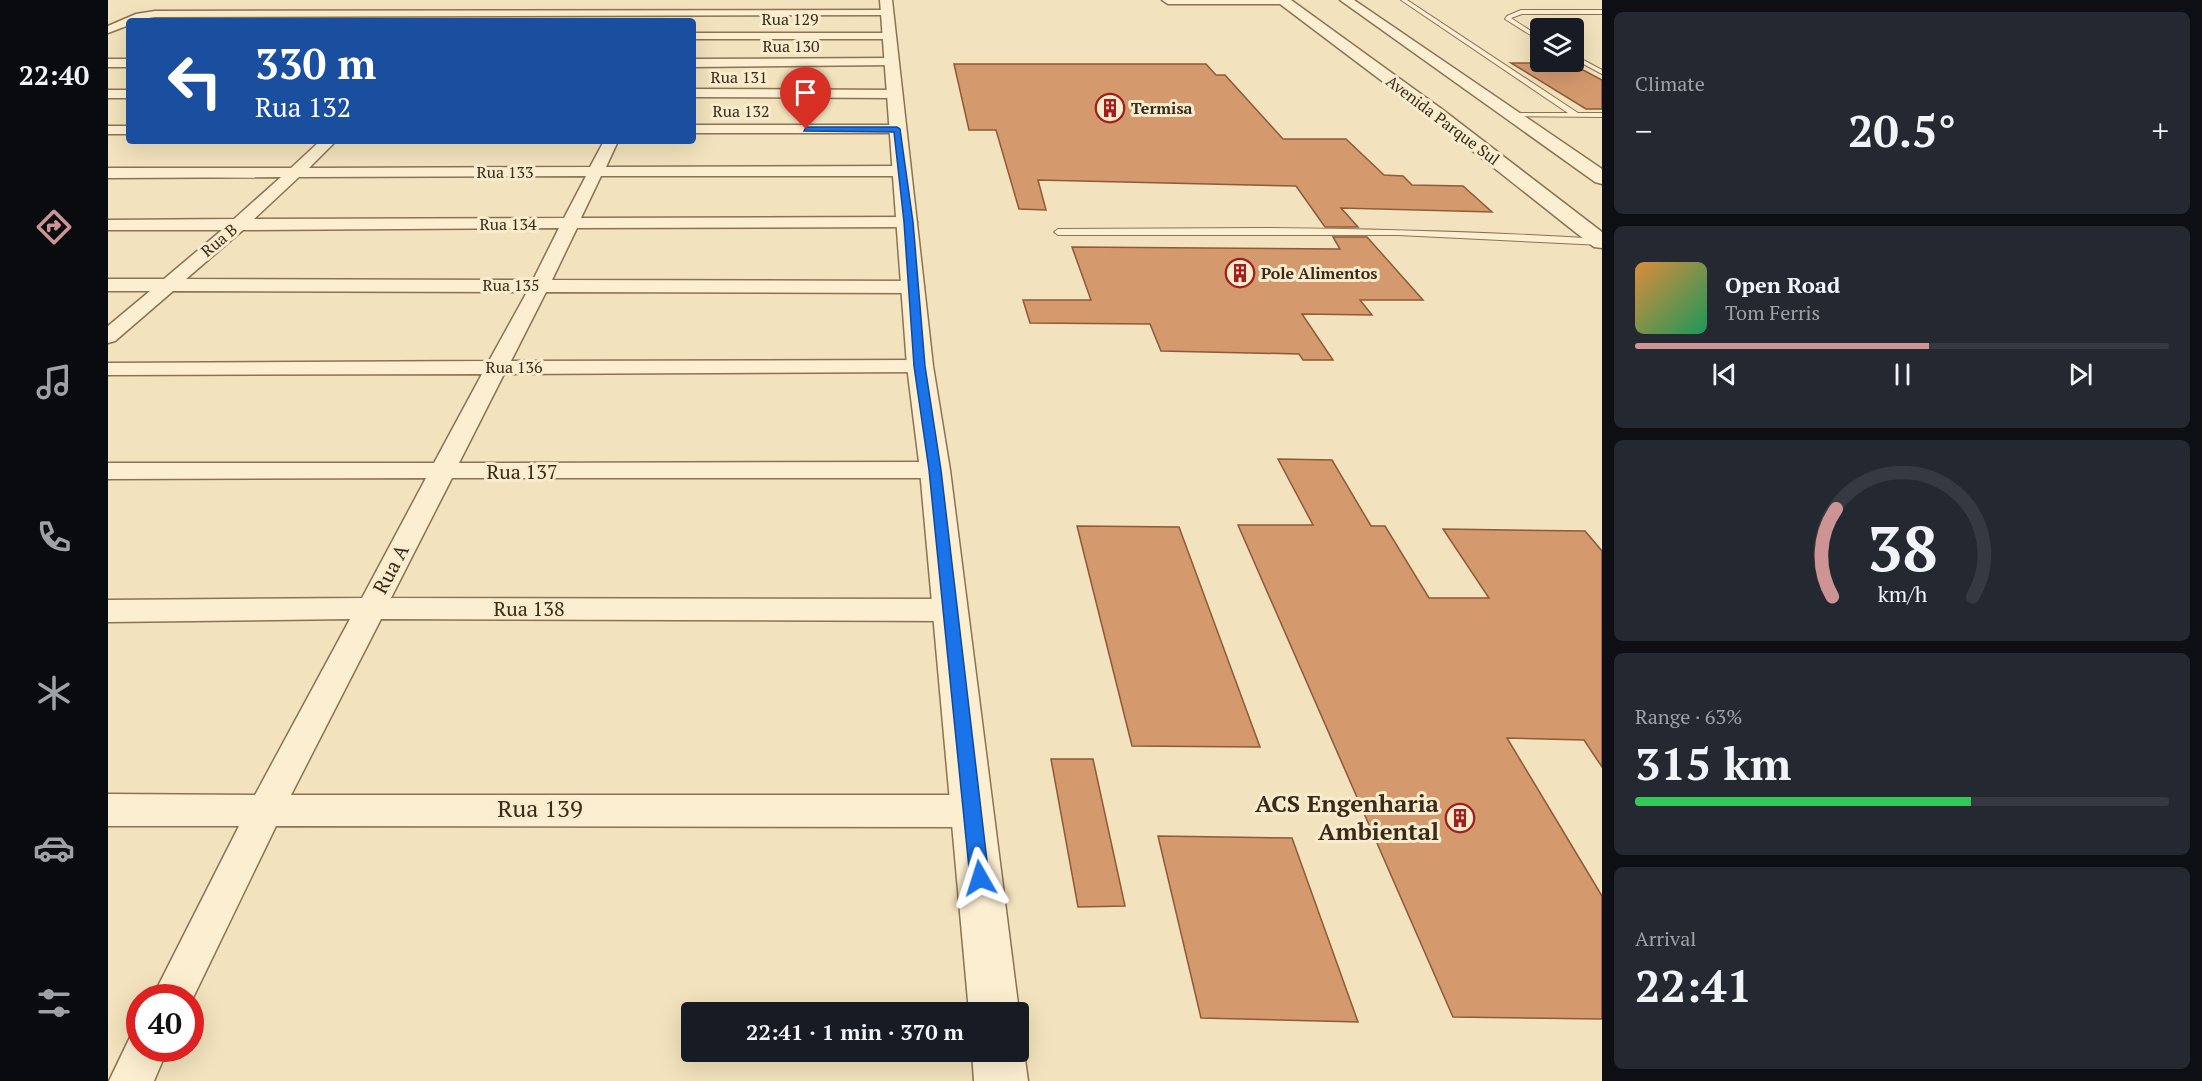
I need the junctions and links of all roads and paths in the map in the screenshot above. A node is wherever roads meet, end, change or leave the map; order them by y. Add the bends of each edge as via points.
1 (486, 0) edge
2 (683, 0) edge
3 (1168, 0) edge
4 (1283, 0) edge
5 (1346, 0) edge
6 (1404, 0) edge
7 (221, 4) dead end
8 (1602, 12) edge
9 (204, 13) junction
10 (471, 13) junction
11 (675, 17) edge
12 (137, 18) edge
13 (465, 18) edge
14 (694, 18) edge
15 (696, 18) edge
16 (126, 26) edge
17 (887, 28) edge
18 (1530, 33) edge
19 (112, 35) edge
20 (696, 36) edge
21 (696, 62) edge
22 (1584, 62) edge
23 (108, 63) edge
24 (126, 63) edge
25 (1602, 72) edge
26 (696, 93) edge
27 (108, 94) edge
28 (126, 94) edge
29 (894, 94) junction
30 (1512, 115) junction
31 (1576, 115) junction
32 (1602, 115) edge
33 (696, 129) edge
34 (897, 129) junction
35 (108, 130) edge
36 (126, 130) edge
37 (326, 144) edge
38 (609, 144) edge
39 (901, 171) junction
40 (595, 172) junction
41 (108, 173) edge
42 (294, 174) junction
43 (1602, 178) edge
44 (908, 222) junction
45 (571, 224) junction
46 (108, 225) edge
47 (237, 226) junction
48 (1058, 232) dead end
49 (1602, 242) edge
50 (108, 285) edge
51 (165, 285) junction
52 (540, 285) junction
53 (914, 287) junction
54 (108, 337) edge
55 (920, 366) junction
56 (496, 367) junction
57 (108, 369) edge
58 (935, 470) junction
59 (108, 471) edge
60 (442, 472) junction
61 (371, 608) junction
62 (951, 610) junction
63 (108, 611) edge
64 (266, 809) junction
65 (108, 810) edge
66 (972, 811) junction
67 (179, 984) edge
68 (993, 1002) edge
69 (140, 1062) edge
70 (999, 1062) edge
71 (131, 1081) edge
72 (1001, 1081) edge

1 - 10 street
2 - 11 street
3 - 4 street
4 - 49 street, Avenida Parque Sul
5 - 30 street
6 - 31 lane
7 - 9 street
8 - 18 lane via 1521,12 1509,17
9 - 10 street
9 - 12 street
10 - 11 street
10 - 13 street
11 - 14 street
15 - 17 street
16 - 19 street
17 - 20 street, Rua 129
17 - 21 street, Rua 130
17 - 29 street
22 - 25 lane
23 - 24 street
26 - 29 street, Rua 131
27 - 28 street
29 - 34 street
30 - 31 lane
30 - 43 street
31 - 32 lane
33 - 34 street, Rua 132
34 - 39 street
35 - 36 street
37 - 42 street, Rua B
38 - 40 street, Rua A
39 - 40 street, Rua 133
39 - 44 street
40 - 42 street, Rua 133
40 - 45 street, Rua A
41 - 42 street, Rua 133
42 - 47 street, Rua B
44 - 45 street, Rua 134
44 - 53 street
45 - 47 street, Rua 134
45 - 52 street, Rua A
46 - 47 street, Rua 134
47 - 51 street, Rua B
48 - 49 lane via 1406,234
50 - 51 street, Rua 135
51 - 52 street, Rua 135
51 - 54 street, Rua B
52 - 53 street, Rua 135
52 - 56 street, Rua A
53 - 55 street
55 - 56 street, Rua 136
55 - 58 street
56 - 57 street, Rua 136
56 - 60 street, Rua A
58 - 60 street, Rua 137
58 - 62 street
59 - 60 street, Rua 137
60 - 61 street, Rua A
61 - 62 street, Rua 138
61 - 63 street, Rua 138
61 - 64 street, Rua A
62 - 66 street
64 - 65 street, Rua 139
64 - 66 street, Rua 139
64 - 67 street, Rua A
66 - 68 street
69 - 71 street
70 - 72 street

